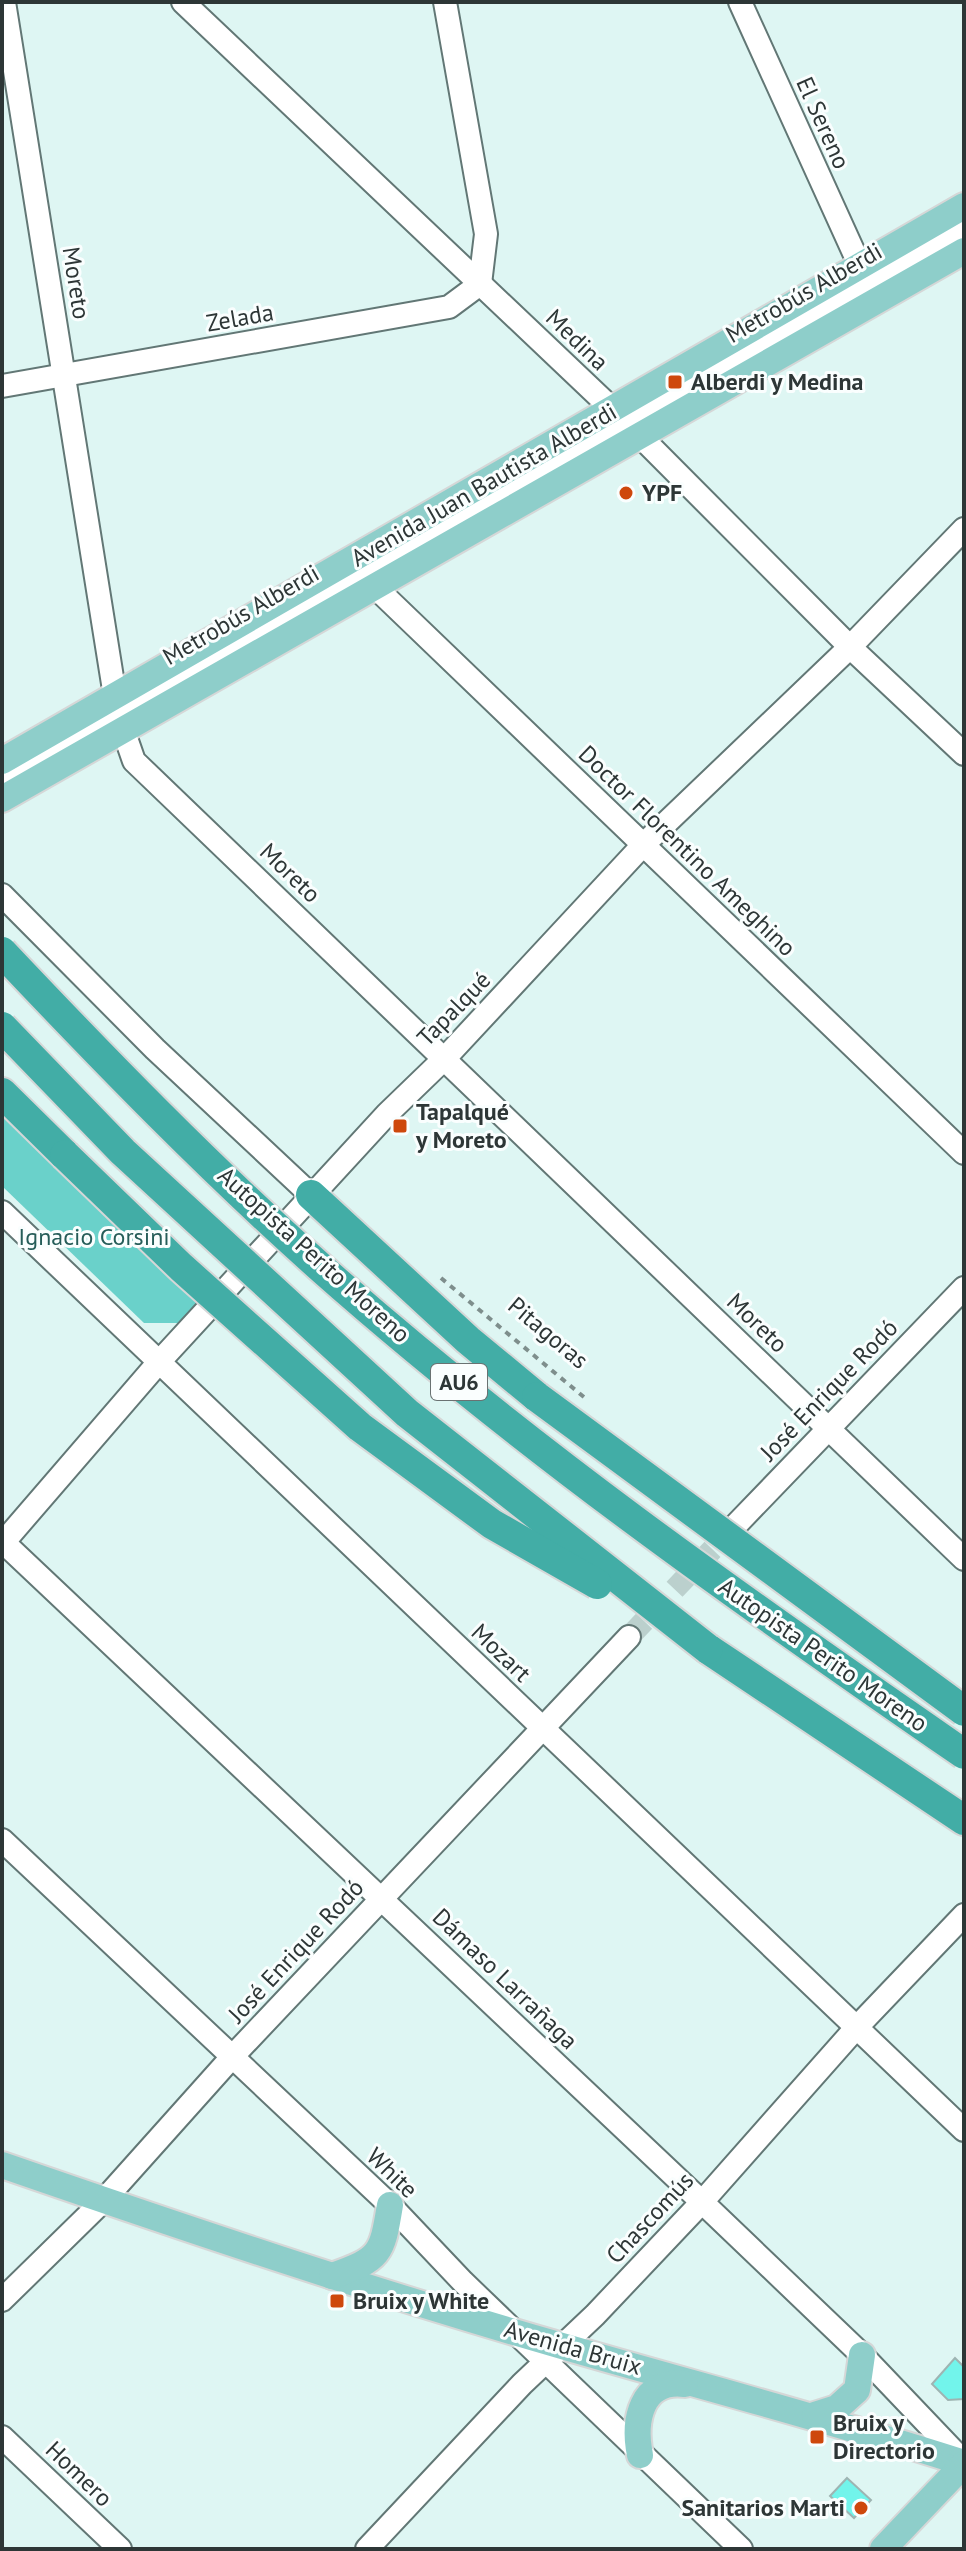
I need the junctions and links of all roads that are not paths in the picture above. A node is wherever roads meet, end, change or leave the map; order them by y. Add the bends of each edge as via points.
1 (4, 2) edge
2 (183, 2) edge
3 (445, 2) edge
4 (740, 2) edge
5 (964, 206) edge
6 (964, 230) edge
7 (964, 251) edge
8 (860, 266) junction
9 (480, 284) junction
10 (64, 375) junction
11 (2, 386) edge
12 (627, 424) junction
13 (964, 529) edge
14 (375, 587) junction
15 (850, 647) junction
16 (118, 713) junction
17 (964, 754) edge
18 (2, 761) edge
19 (2, 781) edge
20 (2, 799) edge
21 (643, 845) junction
22 (2, 895) edge
23 (2, 952) edge
24 (2, 1027) edge
25 (446, 1057) junction
26 (2, 1093) edge
27 (964, 1153) edge
28 (311, 1195) junction
29 (2, 1212) edge
30 (964, 1288) edge
31 (159, 1362) junction
32 (828, 1429) junction
33 (732, 1529) tunnel mouth
34 (2, 1543) edge
35 (964, 1559) edge
36 (629, 1637) tunnel mouth
37 (708, 1649) junction
38 (964, 1711) edge
39 (542, 1728) junction
40 (964, 1754) edge
41 (964, 1820) edge
42 (2, 1840) edge
43 (382, 1898) junction
44 (964, 1915) edge
45 (856, 2028) junction
46 (232, 2057) junction
47 (964, 2130) edge
48 (2, 2165) edge
49 (104, 2200) junction
50 (702, 2202) junction
51 (390, 2205) junction
52 (332, 2276) junction
53 (2, 2300) edge
54 (514, 2331) junction
55 (553, 2354) junction
56 (862, 2355) junction
57 (701, 2386) junction
58 (815, 2415) junction
59 (2, 2437) edge
60 (640, 2455) junction
61 (964, 2463) edge
62 (120, 2549) edge
63 (367, 2549) edge
64 (741, 2549) edge
65 (883, 2549) edge

1 - 10 street, Moreto
2 - 9 street, Medina
3 - 9 street via 486,234
4 - 8 street, El Sereno
5 - 8 main road, Avenida Juan Bautista Alberdi
6 - 12 street, Metrobús Alberdi
7 - 12 main road, Avenida Juan Bautista Alberdi
8 - 12 main road, Avenida Juan Bautista Alberdi via 757,322
9 - 10 street, Zelada via 449,307
9 - 12 street, Medina
10 - 11 street, Zelada
10 - 16 street, Moreto
12 - 14 main road, Avenida Juan Bautista Alberdi
12 - 15 street, Medina
12 - 16 main road, Avenida Juan Bautista Alberdi
13 - 15 street, Tapalqué
14 - 16 main road, Avenida Juan Bautista Alberdi
14 - 21 street, Doctor Florentino Ameghino
15 - 17 street, Medina
15 - 21 street, Tapalqué
16 - 18 main road, Avenida Juan Bautista Alberdi
16 - 19 street
16 - 20 main road, Avenida Juan Bautista Alberdi
16 - 25 street, Moreto via 134,761
21 - 25 street, Tapalqué
21 - 27 street, Doctor Florentino Ameghino
22 - 28 street
23 - 40 highway, Autopista Perito Moreno / AU6, bridge via 191,1145 321,1267 675,1553
24 - 37 highway, AU6, bridge via 123,1152 407,1413
25 - 28 street, Tapalqué
25 - 32 street, Moreto
26 - 37 highway, bridge via 181,1267 411,1468 492,1524
28 - 31 street, Tapalqué
28 - 38 highway, bridge via 537,1397
29 - 31 street, Mozart
30 - 32 street, José Enrique Rodó
31 - 34 street, Tapalqué
31 - 39 street, Mozart
32 - 33 street, José Enrique Rodó
32 - 35 street, Moreto
34 - 43 street, Dámaso Larrañaga
36 - 39 street, José Enrique Rodó
37 - 41 highway, AU6
39 - 43 street, José Enrique Rodó
39 - 45 street, Mozart
42 - 46 street, White
43 - 46 street, José Enrique Rodó
43 - 50 street, Dámaso Larrañaga
44 - 45 street, Chascomús
45 - 47 street, Mozart
45 - 50 street, Chascomús
46 - 49 street, José Enrique Rodó
46 - 51 street, White
48 - 49 main road, Avenida Bruix
49 - 52 main road, Avenida Bruix
49 - 53 street, José Enrique Rodó
50 - 55 street, Chascomús
50 - 56 street, Dámaso Larrañaga
51 - 52 main road via 384,2243 375,2258
51 - 54 street, White
52 - 54 main road, Avenida Bruix
54 - 55 main road, Avenida Bruix
55 - 57 main road, Avenida Bruix
55 - 60 street
55 - 63 street, Chascomús
56 - 58 main road via 857,2390 837,2408
56 - 61 street, Dámaso Larrañaga
57 - 58 main road, Avenida Bruix
57 - 60 main road via 675,2382 645,2400 635,2433
58 - 61 main road, Avenida Bruix
59 - 62 street, Homero
60 - 64 street
61 - 65 main road

